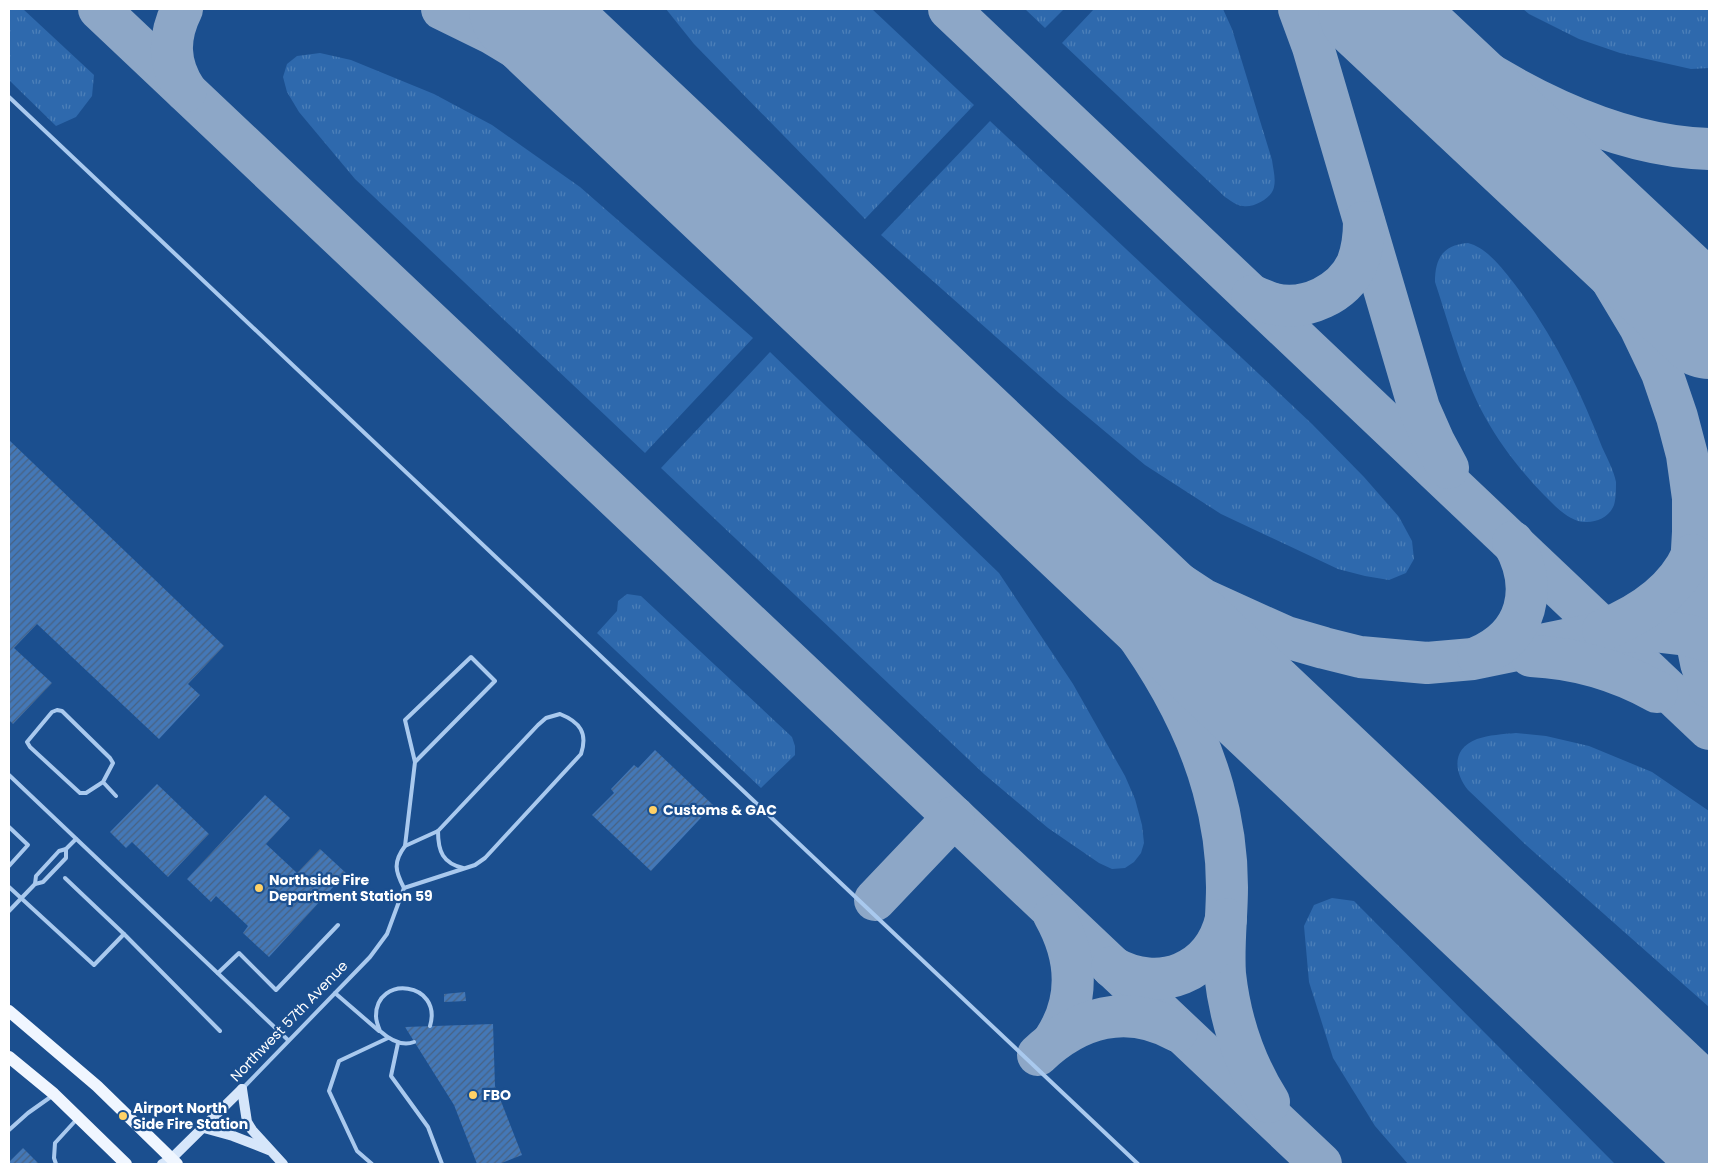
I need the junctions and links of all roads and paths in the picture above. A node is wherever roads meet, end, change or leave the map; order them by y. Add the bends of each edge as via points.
1 (9, 97) edge
2 (415, 762) junction
3 (9, 776) edge
4 (104, 782) junction
5 (116, 796) dead end
6 (9, 827) edge
7 (438, 832) junction
8 (76, 839) junction
9 (405, 846) junction
10 (66, 849) junction
11 (9, 866) edge
12 (464, 868) junction
13 (64, 878) dead end
14 (35, 884) junction
15 (9, 887) edge
16 (404, 888) junction
17 (21, 898) junction
18 (9, 911) edge
19 (338, 925) dead end
20 (124, 934) junction
21 (218, 973) junction
22 (335, 993) junction
23 (9, 1011) edge
24 (430, 1026) dead end
25 (220, 1031) dead end
26 (380, 1031) junction
27 (388, 1038) junction
28 (288, 1040) junction
29 (414, 1042) dead end
30 (398, 1043) junction
31 (9, 1057) edge
32 (242, 1089) junction
33 (54, 1094) junction
34 (79, 1118) junction
35 (9, 1121) edge
36 (13, 1126) junction
37 (204, 1128) junction
38 (9, 1130) edge
39 (270, 1151) junction
40 (170, 1163) edge
41 (56, 1164) edge
42 (126, 1164) edge
43 (283, 1164) edge
44 (372, 1164) edge
45 (442, 1164) edge
46 (1138, 1164) edge

1 - 46 lane
2 - 2 lane via 495,681 471,657 405,720
2 - 9 lane
3 - 8 lane
4 - 4 lane via 113,763 110,758 62,712 52,712 27,742 30,747 80,793
4 - 5 lane
6 - 11 lane via 28,845
7 - 9 lane
7 - 12 lane via 438,845 444,858 452,865
7 - 12 lane via 546,718 560,714 581,730 585,742 581,754 485,858
8 - 10 lane
8 - 21 lane
9 - 16 lane via 397,860 396,874
10 - 14 lane via 59,851 36,876
10 - 14 lane via 66,858 43,882
12 - 16 lane
13 - 20 lane
14 - 17 lane
15 - 17 lane
16 - 22 lane, Northwest 57th Avenue via 387,934
17 - 18 lane
17 - 20 lane via 94,965
19 - 21 lane via 276,990 239,953
20 - 25 lane
21 - 28 lane
22 - 26 lane
22 - 28 lane, Northwest 57th Avenue
23 - 40 main road via 98,1086
24 - 26 lane via 431,1007 425,997 416,990 405,988 384,996 376,1018
26 - 27 lane
27 - 30 lane
27 - 44 lane via 339,1061 329,1091 357,1151
28 - 32 lane, Northwest 57th Avenue
29 - 30 lane
30 - 45 lane via 391,1076 428,1127
31 - 33 main road
32 - 37 street, Northwest 57th Avenue
32 - 39 street via 248,1122
33 - 34 main road
33 - 36 lane
34 - 41 lane via 55,1143
34 - 42 main road
35 - 36 lane
36 - 38 lane
37 - 39 street
37 - 40 street, Northwest 57th Avenue
39 - 43 street

